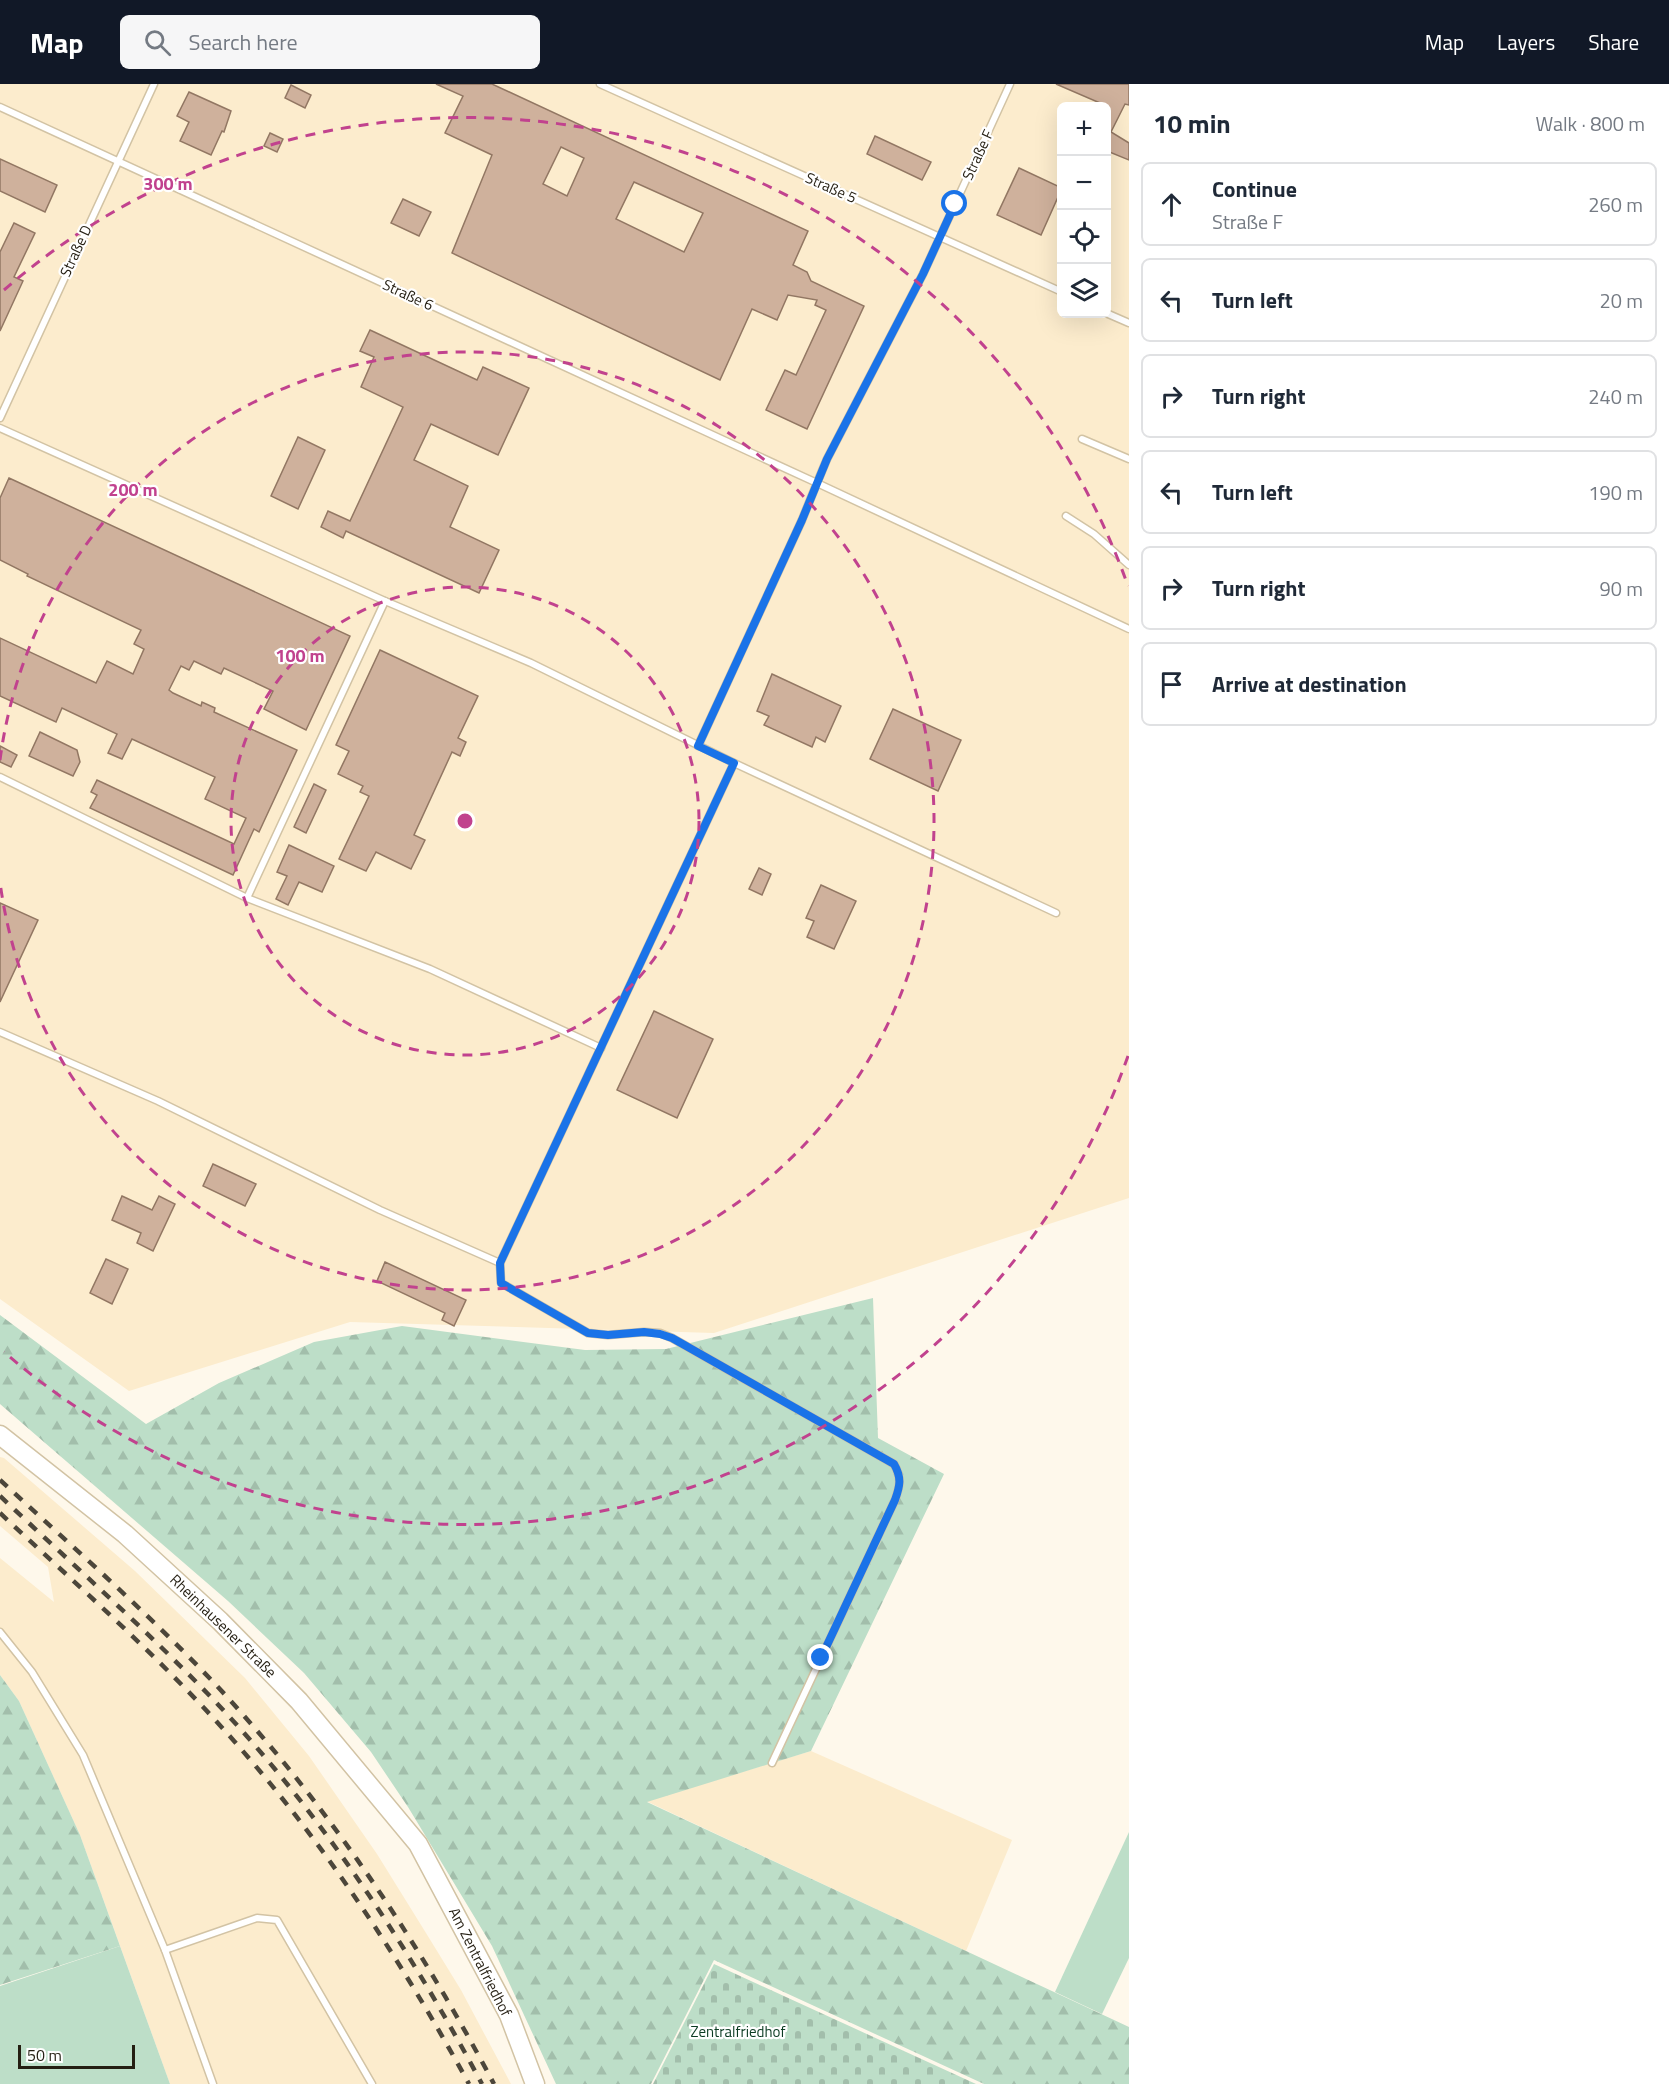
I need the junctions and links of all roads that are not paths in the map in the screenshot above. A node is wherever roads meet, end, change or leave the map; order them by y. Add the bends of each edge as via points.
1 (154, 84) edge
2 (600, 84) edge
3 (1010, 84) edge
4 (0, 107) edge
5 (117, 161) junction
6 (940, 237) junction
7 (1057, 290) edge
8 (1111, 314) edge
9 (1129, 323) edge
10 (0, 418) edge
11 (0, 428) edge
12 (1082, 439) dead end
13 (1129, 459) edge
14 (817, 483) junction
15 (1066, 516) dead end
16 (1129, 565) edge
17 (385, 601) junction
18 (1129, 628) edge
19 (698, 746) junction
20 (734, 763) junction
21 (0, 777) edge
22 (247, 898) junction
23 (1056, 914) dead end
24 (0, 1032) edge
25 (601, 1048) junction
26 (500, 1263) junction
27 (0, 1435) edge
28 (0, 1632) edge
29 (772, 1763) dead end
30 (418, 1844) joint
31 (165, 1950) junction
32 (213, 2084) edge
33 (372, 2084) edge
34 (535, 2084) edge

1 - 5 lane, Straße D
2 - 6 lane, Straße 5
3 - 6 lane, Straße F
4 - 5 lane, Straße 6
5 - 10 lane, Straße D
5 - 14 lane, Straße 6
6 - 7 lane, Straße 5
6 - 14 lane, Straße F
8 - 9 lane
11 - 17 lane
12 - 13 lane
14 - 18 lane
14 - 19 lane, Straße F
15 - 16 lane
17 - 19 lane via 531,663
17 - 22 lane
19 - 20 lane
20 - 23 lane
20 - 25 lane
21 - 22 lane
22 - 25 lane via 430,969
24 - 26 lane via 158,1101 380,1210
25 - 26 lane
26 - 29 lane via 501,1283 588,1333 644,1332 672,1338 894,1464 900,1474 895,1500
27 - 30 street, Rheinhausener Straße via 125,1534 220,1621 298,1701
28 - 31 lane via 32,1672 83,1755
30 - 34 street, Am Zentralfriedhof via 509,2015
31 - 32 lane
31 - 33 lane via 257,1918 277,1920

